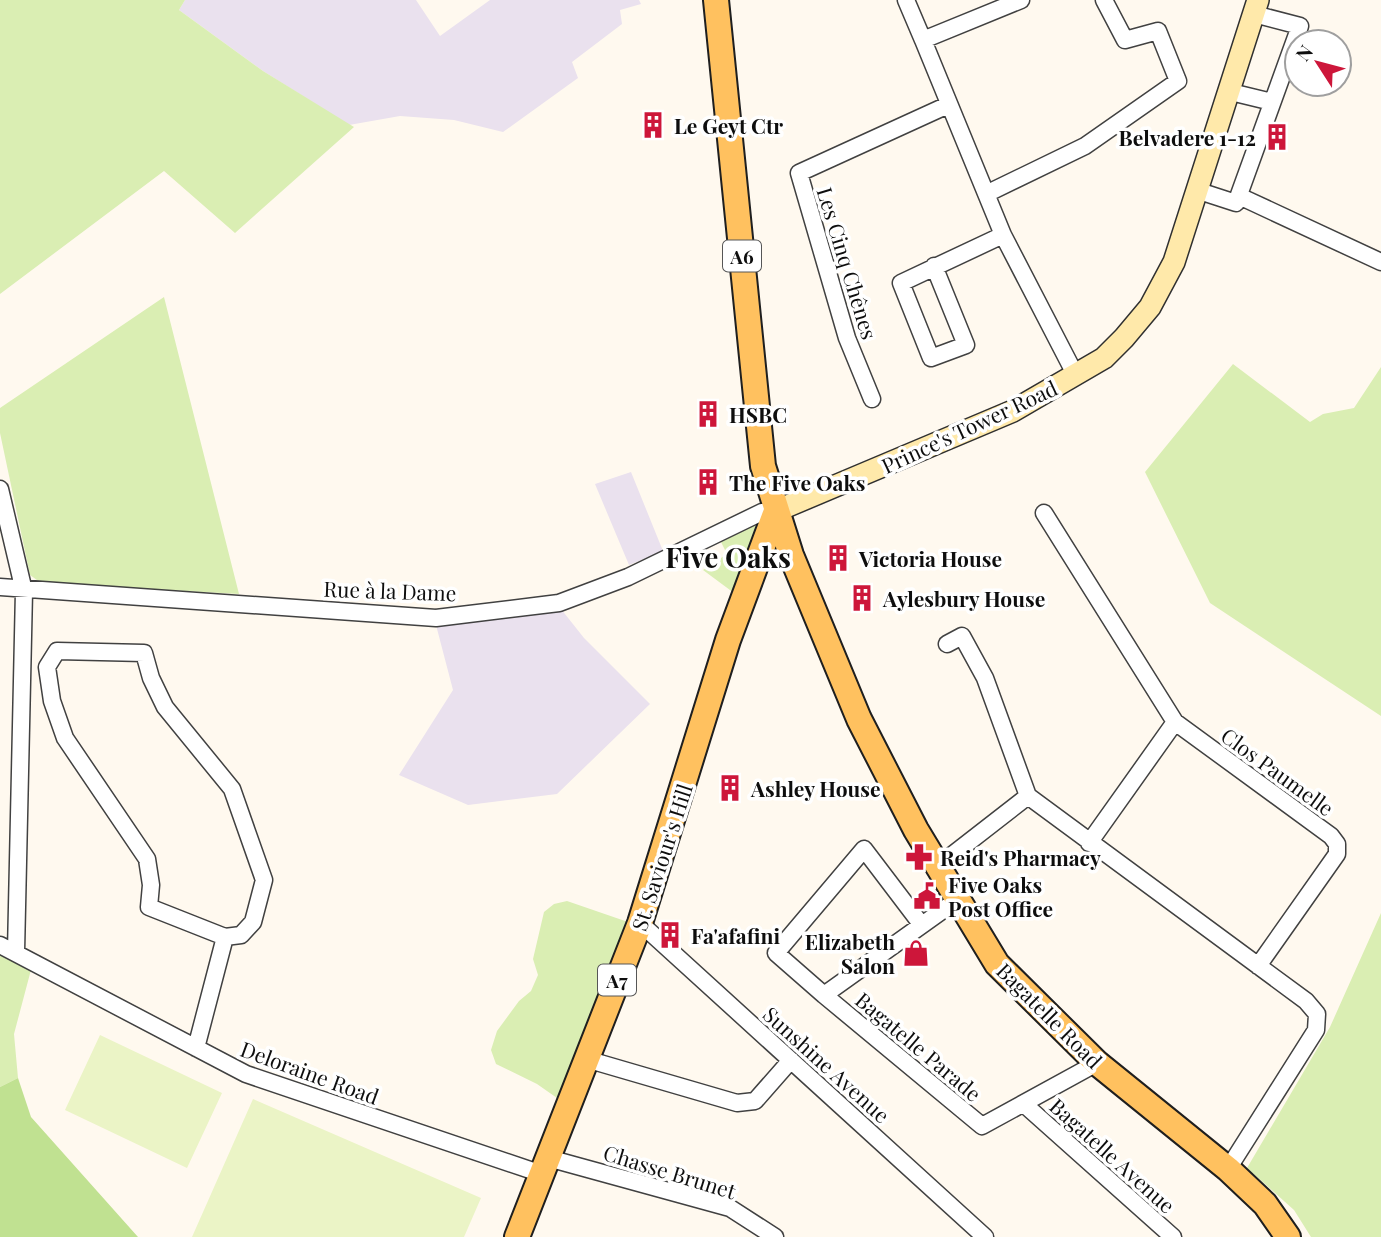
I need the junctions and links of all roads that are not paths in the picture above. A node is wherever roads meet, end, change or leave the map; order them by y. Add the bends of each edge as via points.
1 (716, 0) edge
2 (906, 0) edge
3 (1021, 0) edge
4 (1104, 0) edge
5 (1256, 7) edge
6 (923, 40) junction
7 (1238, 94) dead end
8 (1272, 102) junction
9 (948, 105) junction
10 (1196, 190) junction
11 (988, 193) junction
12 (1239, 195) junction
13 (1003, 234) junction
14 (1381, 262) edge
15 (934, 266) junction
16 (1076, 376) junction
17 (872, 399) dead end
18 (0, 489) edge
19 (776, 511) junction
20 (1044, 513) dead end
21 (792, 555) junction
22 (756, 560) junction
23 (0, 587) edge
24 (24, 591) junction
25 (947, 644) dead end
26 (1175, 722) junction
27 (1028, 796) junction
28 (1089, 843) junction
29 (938, 866) junction
30 (957, 901) junction
31 (640, 923) junction
32 (921, 924) junction
33 (225, 937) junction
34 (0, 945) edge
35 (16, 952) junction
36 (1258, 966) junction
37 (824, 995) junction
38 (196, 1048) junction
39 (586, 1059) junction
40 (791, 1060) junction
41 (1097, 1063) junction
42 (1025, 1105) junction
43 (545, 1166) junction
44 (1228, 1168) junction
45 (517, 1237) edge
46 (775, 1237) edge
47 (985, 1237) edge
48 (1173, 1237) edge
49 (1287, 1237) edge

1 - 19 main road, A6 via 763,466
2 - 6 street
3 - 6 street
4 - 11 street via 1125,40 1157,31 1178,81 1085,146
5 - 8 street via 1300,26
5 - 10 main road, Prince's Tower Road
6 - 9 street
7 - 8 street
8 - 12 street
9 - 11 street
9 - 17 street, Les Cinq Chênes via 799,173 847,338
10 - 12 street via 1236,203
10 - 16 main road, Prince's Tower Road via 1174,262 1150,307 1104,358
11 - 13 street
12 - 14 street
13 - 15 street
13 - 16 street
15 - 15 street via 967,345 931,358 901,283
16 - 19 main road, Prince's Tower Road via 1013,411
18 - 24 street
19 - 21 main road, Bagatelle Road / A6
19 - 22 main road, St. Saviour's Hill / A7
19 - 24 street, Rue à la Dame via 762,512 628,577 559,603 436,618
20 - 26 street, Clos Paumelle
21 - 22 main road via 780,547 768,547
21 - 29 main road, Bagatelle Road / A6 via 859,719
22 - 31 main road, St. Saviour's Hill / A7
23 - 24 street, Rue à la Dame
24 - 35 street
25 - 27 street via 962,636 985,678
26 - 28 street
26 - 36 street, Clos Paumelle via 1337,844 1337,854
27 - 28 street
27 - 29 street
28 - 36 street
29 - 30 main road, Bagatelle Road / A6
30 - 32 street, Bagatelle Parade
30 - 41 main road, Bagatelle Road / A6 via 998,964
31 - 39 main road, St. Saviour's Hill / A7
31 - 40 street, Sunshine Avenue
32 - 37 street, Bagatelle Parade
32 - 37 street, Bagatelle Parade via 864,849 776,953
33 - 33 street via 149,907 147,859 65,738 52,701 47,667 57,651 144,653 165,707 232,789 264,880 253,922 241,935
33 - 38 street
34 - 35 street, Deloraine Road
35 - 38 street, Deloraine Road
36 - 44 street via 1306,1001 1317,1014 1315,1030
37 - 42 street, Bagatelle Parade via 982,1126
38 - 43 street, Deloraine Road via 246,1074
39 - 40 street via 737,1103 755,1101
39 - 43 main road, St. Saviour's Hill / A7
40 - 47 street, Sunshine Avenue
41 - 42 street, Bagatelle Parade
41 - 44 main road, Bagatelle Road / A6
42 - 48 street, Bagatelle Avenue
43 - 45 main road, St. Saviour's Hill / A7
43 - 46 street, Chasse Brunet via 730,1208
44 - 49 main road, Bagatelle Road / A6 via 1265,1204

